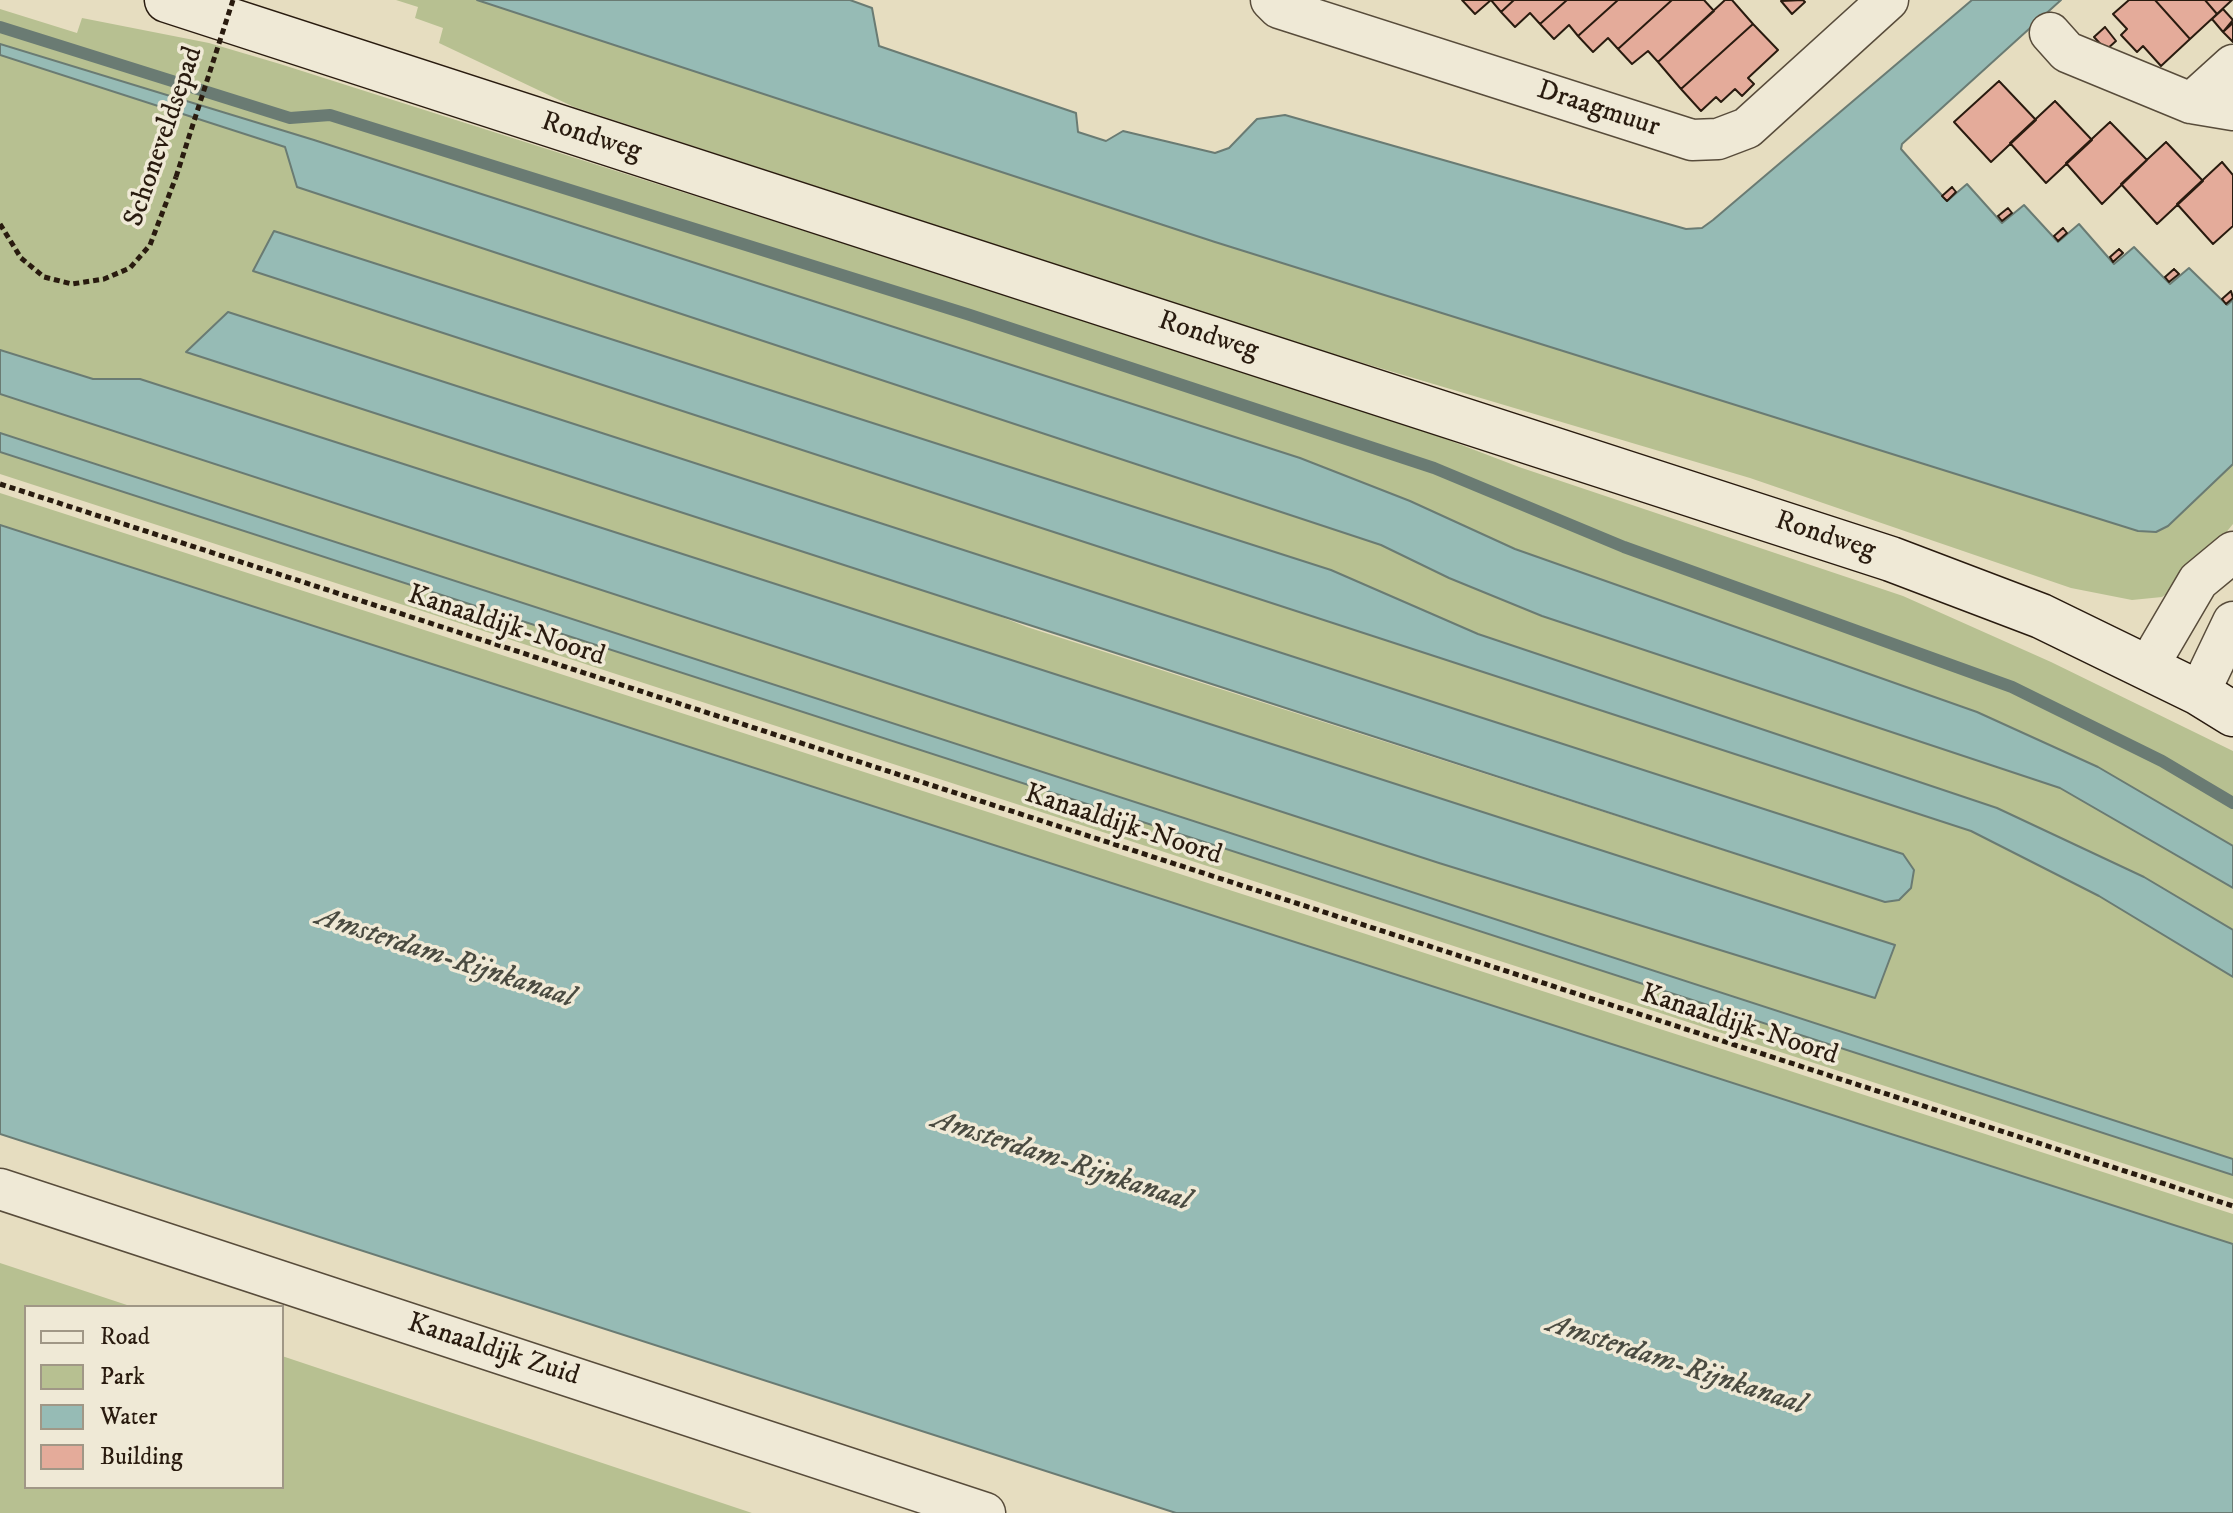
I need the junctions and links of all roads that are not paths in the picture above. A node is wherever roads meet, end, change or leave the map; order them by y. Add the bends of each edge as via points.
1 (167, 0) edge
2 (1271, 0) edge
3 (1888, 0) edge
4 (2050, 33) dead end
5 (2233, 65) edge
6 (2191, 103) junction
7 (2233, 110) edge
8 (2233, 552) edge
9 (2233, 622) edge
10 (2147, 668) junction
11 (2216, 703) edge
12 (0, 1189) edge
13 (985, 1513) edge

1 - 10 main road, Rondweg via 1891,559 2041,616
2 - 3 street, Draagmuur via 1279,8 1692,140 1718,139 1747,128
4 - 6 street via 2067,52
5 - 6 street
6 - 7 street
8 - 10 street via 2198,581
9 - 11 street
10 - 11 main road, Rondweg
12 - 13 street, Kanaaldijk Zuid

